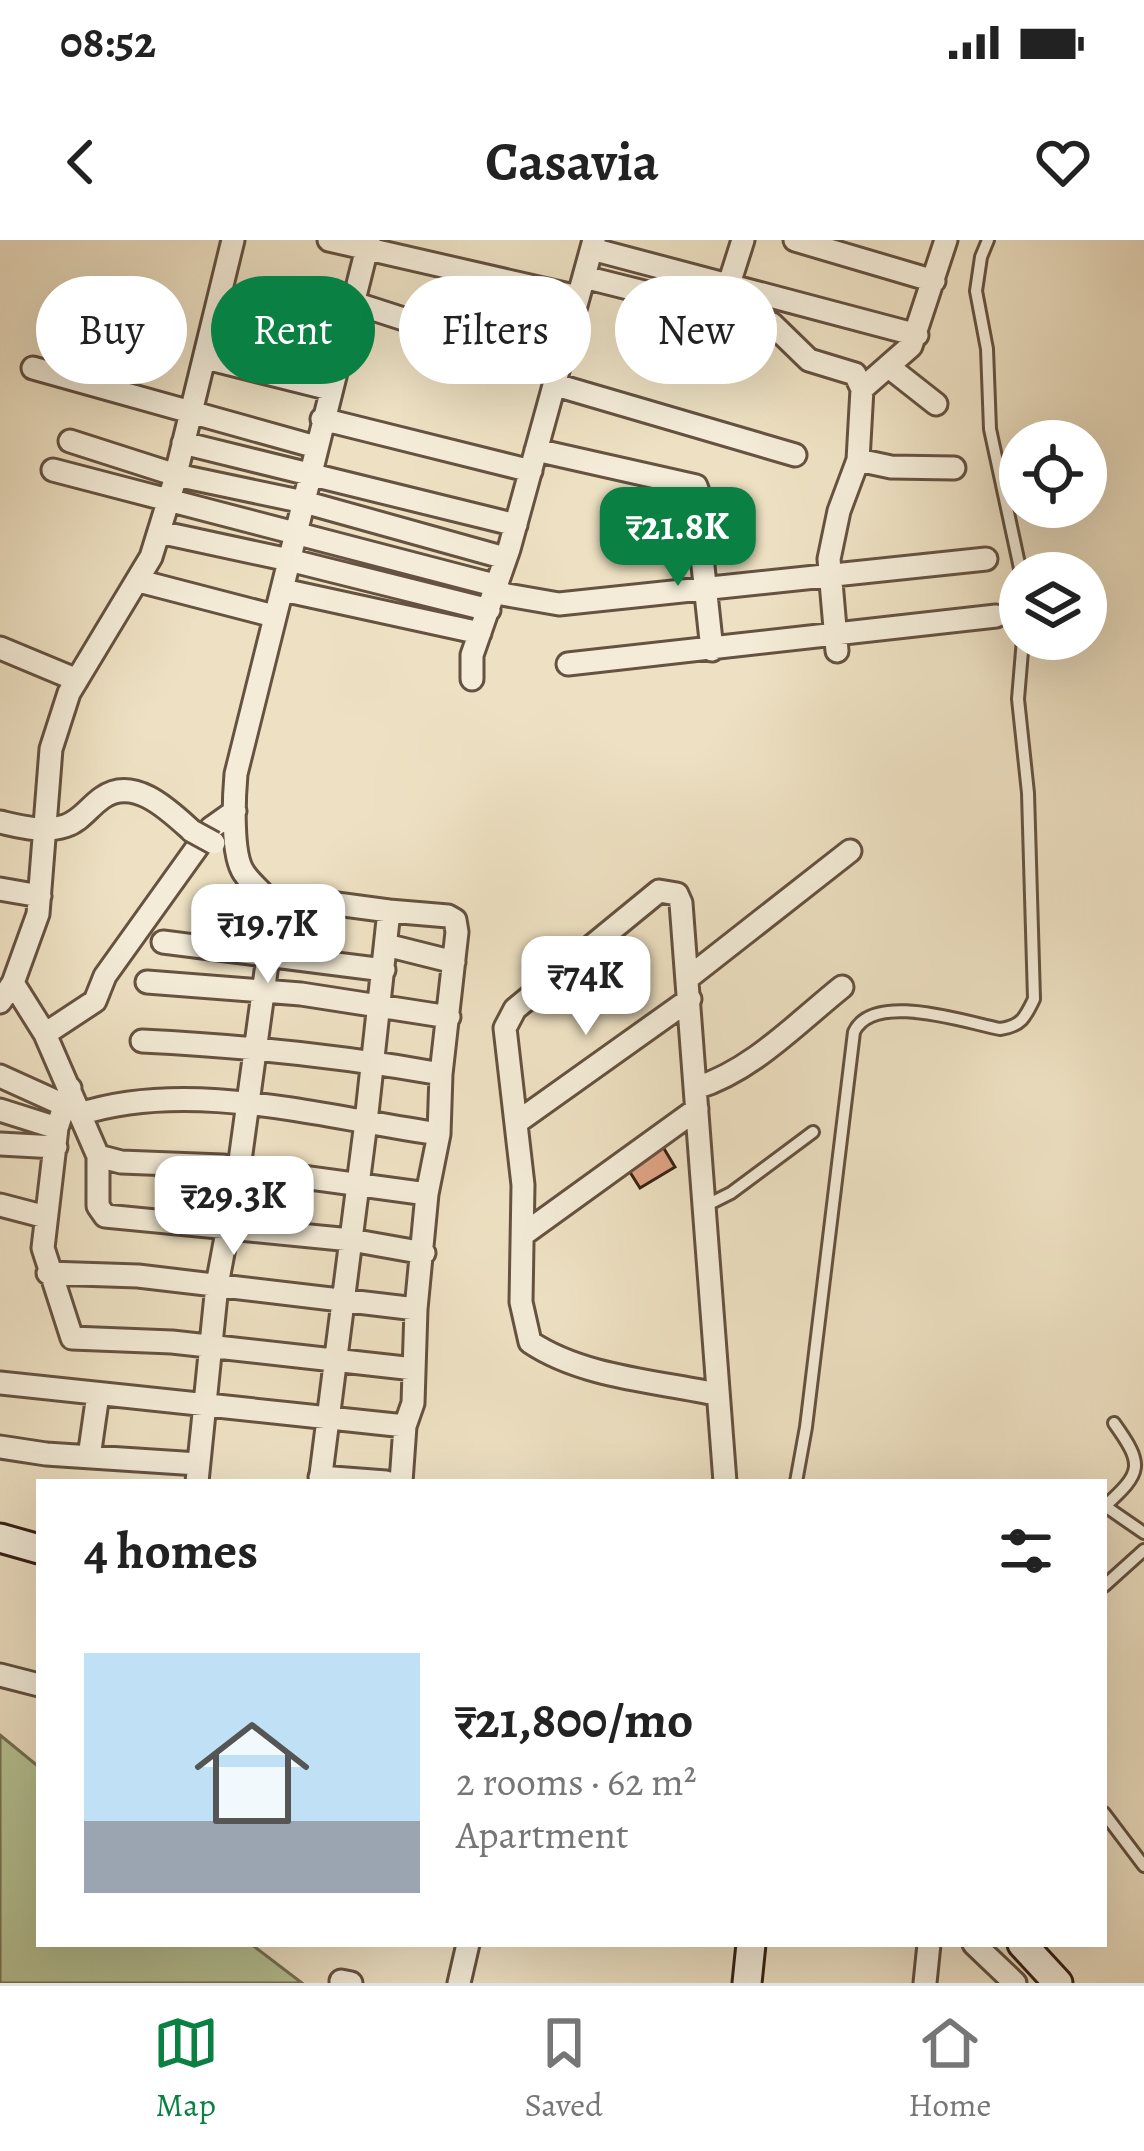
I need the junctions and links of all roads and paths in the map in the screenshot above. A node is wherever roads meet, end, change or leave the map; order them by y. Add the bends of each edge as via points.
1 (328, 240) edge
2 (743, 240) edge
3 (795, 240) edge
4 (946, 240) edge
5 (988, 240) edge
6 (226, 242) edge
7 (593, 244) edge
8 (367, 245) edge
9 (222, 276) edge
10 (358, 276) edge
11 (525, 276) edge
12 (584, 276) edge
13 (702, 276) edge
14 (732, 276) edge
15 (934, 281) junction
16 (591, 289) edge
17 (777, 297) edge
18 (917, 334) junction
19 (211, 337) edge
20 (206, 358) junction
21 (33, 368) dead end
22 (895, 372) junction
23 (331, 384) edge
24 (556, 385) joint
25 (330, 389) junction
26 (862, 398) junction
27 (936, 404) dead end
28 (191, 413) junction
29 (322, 419) junction
30 (70, 442) dead end
31 (183, 443) junction
32 (316, 447) junction
33 (795, 455) dead end
34 (858, 460) junction
35 (534, 461) junction
36 (954, 468) dead end
37 (53, 470) dead end
38 (176, 475) junction
39 (310, 475) junction
40 (169, 500) junction
41 (304, 502) junction
42 (516, 525) junction
43 (159, 532) junction
44 (298, 532) junction
45 (1017, 552) edge
46 (505, 558) junction
47 (986, 559) dead end
48 (289, 560) junction
49 (831, 578) junction
50 (140, 581) junction
51 (283, 590) junction
52 (706, 592) junction
53 (494, 596) junction
54 (274, 616) junction
55 (996, 616) dead end
56 (480, 633) junction
57 (836, 643) junction
58 (0, 649) edge
59 (712, 650) junction
60 (1021, 660) edge
61 (568, 664) dead end
62 (472, 679) dead end
63 (76, 680) junction
64 (235, 804) junction
65 (0, 822) edge
66 (42, 831) junction
67 (238, 847) junction
68 (850, 851) dead end
69 (0, 889) edge
70 (40, 896) junction
71 (271, 902) junction
72 (389, 911) junction
73 (163, 942) dead end
74 (386, 946) junction
75 (0, 947) edge
76 (270, 957) junction
77 (454, 962) junction
78 (384, 970) junction
79 (11, 982) edge
80 (147, 982) dead end
81 (842, 987) dead end
82 (689, 988) junction
83 (262, 990) junction
84 (379, 1005) junction
85 (449, 1016) junction
86 (45, 1034) junction
87 (142, 1041) dead end
88 (255, 1046) junction
89 (370, 1064) junction
90 (441, 1074) junction
91 (0, 1076) edge
92 (696, 1098) junction
93 (71, 1102) junction
94 (247, 1106) junction
95 (0, 1110) edge
96 (366, 1122) junction
97 (516, 1123) junction
98 (813, 1132) dead end
99 (439, 1134) junction
100 (56, 1138) junction
101 (0, 1144) edge
102 (98, 1156) junction
103 (239, 1168) junction
104 (357, 1184) junction
105 (427, 1194) junction
106 (0, 1205) edge
107 (703, 1207) junction
108 (46, 1217) junction
109 (226, 1226) junction
110 (524, 1234) junction
111 (351, 1240) junction
112 (424, 1253) junction
113 (49, 1274) junction
114 (217, 1285) junction
115 (341, 1300) junction
116 (416, 1309) junction
117 (212, 1348) junction
118 (334, 1360) junction
119 (414, 1369) junction
120 (0, 1383) edge
121 (98, 1394) junction
122 (716, 1394) junction
123 (204, 1403) junction
124 (327, 1415) junction
125 (1114, 1423) dead end
126 (405, 1426) junction
127 (0, 1447) edge
128 (88, 1457) junction
129 (197, 1473) edge
130 (320, 1479) edge
131 (401, 1479) edge
132 (725, 1479) edge
133 (797, 1479) edge
134 (1107, 1503) edge
135 (1107, 1508) edge
136 (1144, 1534) edge
137 (0, 1538) edge
138 (36, 1548) edge
139 (1144, 1550) edge
140 (1107, 1583) edge
141 (0, 1675) edge
142 (36, 1684) edge
143 (1107, 1817) edge
144 (1144, 1866) edge
145 (467, 1947) edge
146 (751, 1947) edge
147 (929, 1947) edge
148 (977, 1947) edge
149 (1025, 1947) edge
150 (459, 1983) edge
151 (747, 1983) edge
152 (925, 1983) edge
153 (1015, 1983) edge
154 (1058, 1983) edge

1 - 8 street
2 - 14 street
3 - 15 street
4 - 15 street
5 - 45 lane via 976,291 990,429
6 - 9 street
7 - 12 street
7 - 13 street
8 - 10 street
8 - 11 street
15 - 18 street
16 - 26 street via 772,324 808,360 855,374
17 - 18 street
18 - 22 street
19 - 20 street
20 - 25 street
20 - 28 street
21 - 28 street
22 - 26 street
22 - 27 street
23 - 25 street
24 - 33 street
24 - 35 street
25 - 29 street
26 - 34 street
28 - 31 street
28 - 32 street
29 - 32 street
29 - 35 street
30 - 38 street
31 - 38 street
31 - 39 street
32 - 39 street
34 - 36 street
34 - 49 street via 832,533
35 - 42 street
35 - 52 street via 690,483 699,490
37 - 40 street
38 - 40 street
38 - 41 street
39 - 41 street
39 - 42 street
40 - 43 street
40 - 44 street
41 - 44 street
41 - 46 street
42 - 46 street
43 - 48 street
43 - 50 street
44 - 48 street
44 - 53 street
46 - 53 street
47 - 49 street
48 - 51 street
48 - 53 street
49 - 52 street
49 - 57 street
50 - 54 street
50 - 63 street
51 - 54 street
51 - 56 street
52 - 53 street via 553,604
52 - 59 street
53 - 56 street
54 - 64 street
55 - 57 street
56 - 62 street
57 - 59 street
58 - 63 street
59 - 61 street
60 - 133 lane via 1034,999 1015,1027 896,1010 859,1021
63 - 66 street via 51,749
64 - 67 street
64 - 86 street via 105,976 95,1001
65 - 66 street
66 - 67 street, bridge via 76,821 119,792 157,801 192,831
66 - 70 street
67 - 71 street via 241,869
68 - 82 street
69 - 70 street
70 - 79 street
71 - 72 street
71 - 76 street
72 - 74 street
72 - 77 street via 455,920
73 - 76 street
74 - 77 street
74 - 78 street
75 - 79 street
76 - 78 street
76 - 83 street
77 - 85 street
78 - 84 street
79 - 86 street
80 - 83 street
81 - 92 street
82 - 92 street
82 - 97 street
82 - 97 street via 681,903 677,893 659,891 515,1010 505,1044
83 - 84 street
83 - 88 street
84 - 85 street
84 - 89 street
85 - 90 street
86 - 93 street
87 - 88 street
88 - 89 street
88 - 94 street
89 - 90 street
89 - 96 street
90 - 99 street
91 - 93 street
92 - 107 street
92 - 110 street
93 - 94 street
93 - 100 street
93 - 102 street
94 - 96 street
94 - 103 street
95 - 100 street
96 - 99 street
96 - 104 street
97 - 110 street
98 - 107 lane
99 - 105 street
100 - 101 street
100 - 108 street
102 - 103 street
102 - 109 street via 100,1214
103 - 104 street
103 - 109 street
104 - 105 street
104 - 111 street
105 - 112 street
106 - 108 street
107 - 122 street
108 - 113 street
109 - 111 street
109 - 114 street
110 - 122 street via 520,1302 530,1342 573,1364
111 - 112 street
111 - 115 street
112 - 116 street
113 - 114 street
113 - 117 street via 72,1338
114 - 115 street
114 - 117 street
115 - 116 street
115 - 118 street
116 - 119 street
117 - 118 street
117 - 123 street
118 - 119 street
118 - 124 street
119 - 126 street
120 - 121 street
121 - 123 street
121 - 128 street
122 - 132 street
123 - 124 street
123 - 129 street
124 - 126 street
124 - 130 street
125 - 134 lane via 1141,1468
126 - 131 street
127 - 128 street
128 - 129 street
135 - 136 lane
137 - 138 street
139 - 140 lane
141 - 142 street
143 - 144 lane
145 - 150 street
146 - 151 street
147 - 152 street
148 - 153 street
149 - 154 street

